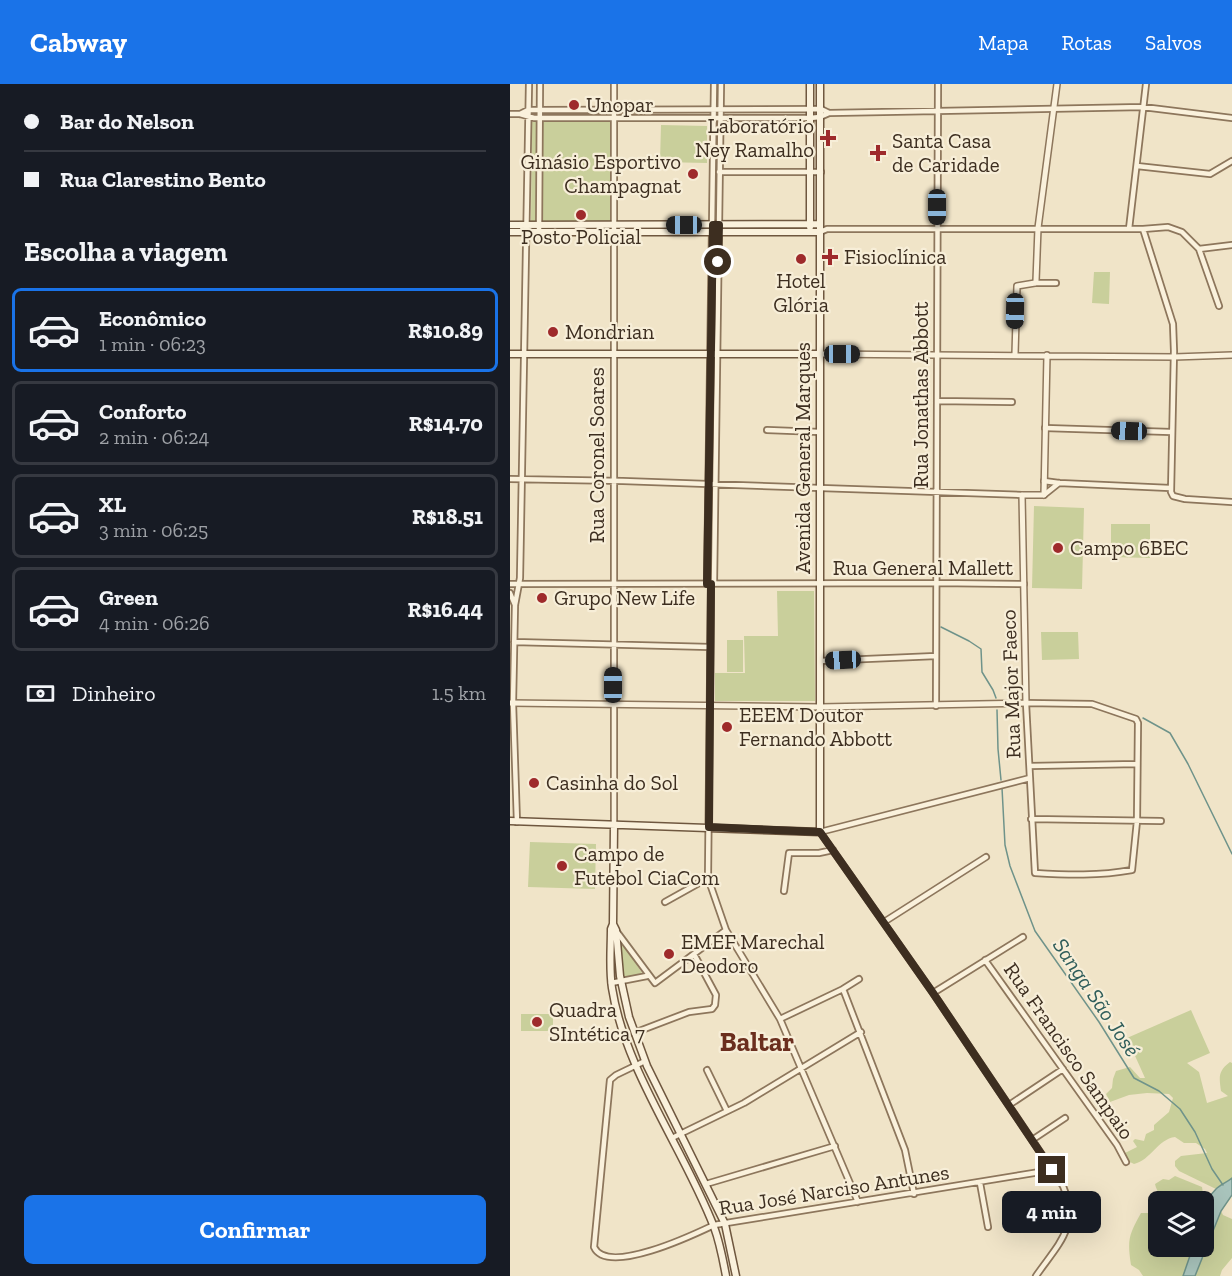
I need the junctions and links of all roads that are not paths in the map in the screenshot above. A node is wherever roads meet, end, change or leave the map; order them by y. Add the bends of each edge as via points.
1 (529, 84) edge
2 (540, 84) edge
3 (614, 84) edge
4 (714, 84) edge
5 (721, 84) edge
6 (810, 84) edge
7 (820, 84) edge
8 (938, 84) edge
9 (1057, 84) edge
10 (1146, 84) edge
11 (1143, 107) junction
12 (1054, 108) junction
13 (614, 109) junction
14 (714, 109) junction
15 (720, 109) junction
16 (810, 109) junction
17 (820, 109) junction
18 (528, 110) junction
19 (539, 110) junction
20 (937, 110) junction
21 (828, 112) junction
22 (510, 114) edge
23 (520, 114) junction
24 (820, 117) junction
25 (528, 118) junction
26 (539, 118) junction
27 (614, 118) junction
28 (714, 118) junction
29 (720, 118) junction
30 (810, 118) junction
31 (1232, 118) edge
32 (1232, 161) edge
33 (1137, 166) junction
34 (713, 172) junction
35 (720, 172) junction
36 (810, 172) junction
37 (821, 172) junction
38 (810, 224) junction
39 (820, 224) junction
40 (510, 225) edge
41 (526, 228) junction
42 (615, 228) junction
43 (716, 228) junction
44 (1038, 228) junction
45 (539, 229) junction
46 (827, 229) junction
47 (937, 229) junction
48 (1129, 229) junction
49 (1143, 229) junction
50 (510, 232) edge
51 (820, 232) junction
52 (810, 233) junction
53 (1232, 245) edge
54 (1199, 249) junction
55 (1035, 283) junction
56 (1056, 283) dead end
57 (1219, 306) dead end
58 (524, 353) junction
59 (613, 353) junction
60 (714, 353) junction
61 (510, 354) edge
62 (820, 354) junction
63 (937, 354) junction
64 (1015, 354) junction
65 (1047, 355) junction
66 (1232, 355) edge
67 (1174, 357) junction
68 (937, 401) junction
69 (1012, 402) dead end
70 (1045, 428) junction
71 (767, 430) dead end
72 (820, 432) junction
73 (1171, 432) junction
74 (510, 479) edge
75 (522, 480) junction
76 (1044, 480) junction
77 (613, 481) junction
78 (1059, 483) junction
79 (708, 484) junction
80 (715, 484) junction
81 (820, 488) junction
82 (1170, 488) junction
83 (937, 492) junction
84 (1022, 495) junction
85 (1044, 495) junction
86 (1232, 502) edge
87 (937, 583) junction
88 (510, 584) edge
89 (519, 584) junction
90 (613, 584) junction
91 (711, 584) junction
92 (820, 584) junction
93 (1024, 585) junction
94 (510, 593) edge
95 (516, 605) junction
96 (514, 642) junction
97 (613, 645) junction
98 (710, 647) junction
99 (936, 656) junction
100 (820, 661) junction
101 (511, 703) edge
102 (1026, 703) junction
103 (613, 705) junction
104 (710, 705) junction
105 (936, 705) junction
106 (820, 707) junction
107 (1137, 764) junction
108 (1030, 766) junction
109 (1030, 778) junction
110 (1031, 819) junction
111 (514, 821) edge
112 (1137, 821) junction
113 (1161, 821) dead end
114 (614, 825) junction
115 (709, 827) junction
116 (820, 832) junction
117 (833, 850) junction
118 (986, 857) dead end
119 (708, 878) junction
120 (784, 891) dead end
121 (665, 902) dead end
122 (885, 922) junction
123 (613, 928) junction
124 (726, 930) junction
125 (1023, 937) dead end
126 (694, 954) junction
127 (985, 960) junction
128 (647, 976) junction
129 (859, 979) dead end
130 (621, 982) junction
131 (612, 983) junction
132 (843, 989) junction
133 (933, 993) junction
134 (780, 1019) junction
135 (861, 1032) junction
136 (634, 1033) junction
137 (645, 1061) junction
138 (636, 1065) junction
139 (800, 1068) junction
140 (1063, 1069) junction
141 (707, 1070) dead end
142 (1009, 1105) junction
143 (727, 1112) junction
144 (1065, 1118) dead end
145 (681, 1134) junction
146 (672, 1138) junction
147 (1032, 1140) junction
148 (835, 1146) junction
149 (1126, 1162) dead end
150 (1052, 1170) junction
151 (980, 1183) junction
152 (706, 1185) junction
153 (914, 1194) junction
154 (858, 1202) junction
155 (724, 1224) junction
156 (714, 1226) junction
157 (988, 1227) dead end
158 (726, 1276) edge
159 (736, 1276) edge
160 (1036, 1276) edge

1 - 18 street
2 - 19 street
3 - 13 street, Rua Coronel Soares
4 - 14 street
5 - 15 street
6 - 16 main road
7 - 17 main road, Avenida General Marques
8 - 20 street, Rua Jonathas Abbott
9 - 12 street
10 - 11 street
11 - 12 street
11 - 31 street
11 - 33 street
12 - 20 street
12 - 44 street
13 - 14 street
13 - 19 street
13 - 27 street, Rua Coronel Soares
14 - 15 street
14 - 28 street
15 - 16 street
15 - 29 street
16 - 17 street
16 - 30 main road
17 - 21 street
17 - 24 main road, Avenida General Marques
18 - 19 street
18 - 23 street
18 - 25 street
19 - 26 street
20 - 21 street
20 - 47 street, Rua Jonathas Abbott
21 - 24 street
22 - 23 street
23 - 25 street
24 - 30 street
24 - 37 main road, Avenida General Marques
25 - 26 street
25 - 41 street
26 - 27 street
26 - 45 street
27 - 28 street
27 - 42 street, Rua Coronel Soares
28 - 29 street
28 - 34 street
29 - 30 street
29 - 35 street
30 - 36 main road
32 - 33 street via 1210,174
33 - 48 street
34 - 35 street
34 - 43 street
35 - 36 street
35 - 43 street
36 - 37 street
36 - 38 main road
37 - 39 main road, Avenida General Marques
38 - 39 main road
38 - 43 main road
38 - 52 main road
39 - 46 street
39 - 51 main road, Avenida General Marques
40 - 41 main road
41 - 45 main road
41 - 50 main road
41 - 58 street
42 - 43 main road
42 - 45 main road
42 - 59 street, Rua Coronel Soares
43 - 52 main road
43 - 60 street
44 - 47 street
44 - 48 street
44 - 55 street
46 - 47 street
46 - 51 street
47 - 63 street, Rua Jonathas Abbott
48 - 49 street
49 - 54 street via 1168,227 1182,232
49 - 67 street via 1173,324
51 - 52 main road
51 - 62 main road, Avenida General Marques
53 - 54 street
54 - 57 street
55 - 56 street
55 - 64 street via 1017,286
58 - 59 main road
58 - 61 main road
58 - 75 street
59 - 60 main road
59 - 77 street, Rua Coronel Soares
60 - 62 main road
60 - 79 street
60 - 80 street
62 - 63 street
62 - 72 main road, Avenida General Marques
63 - 64 street
63 - 68 street, Rua Jonathas Abbott
64 - 65 street
65 - 67 street
65 - 70 street
66 - 67 street
67 - 73 street
68 - 69 street
68 - 83 street, Rua Jonathas Abbott
70 - 73 street
70 - 76 street
71 - 72 street
72 - 81 main road, Avenida General Marques
73 - 82 street
74 - 75 street
75 - 77 street
75 - 89 street
76 - 78 street
76 - 85 street
77 - 79 street
77 - 90 street, Rua Coronel Soares
78 - 82 street
78 - 85 street
79 - 80 street
79 - 91 street
80 - 81 street
80 - 91 street
81 - 83 street
81 - 92 main road, Avenida General Marques
82 - 86 street via 1173,496 1185,499
83 - 84 street
83 - 87 street, Rua Jonathas Abbott
84 - 85 street
84 - 93 street, Rua Major Faeco
87 - 92 street, Rua General Mallett
87 - 93 street, Rua General Mallett
87 - 99 street, Rua Jonathas Abbott
88 - 89 street, Rua General Mallett
89 - 90 street, Rua General Mallett
89 - 95 street
90 - 91 street, Rua General Mallett
90 - 97 street, Rua Coronel Soares
91 - 92 street, Rua General Mallett
91 - 98 street
92 - 100 main road, Avenida General Marques
93 - 102 street, Rua Major Faeco
94 - 95 street
95 - 96 street
96 - 97 street
96 - 101 street
97 - 98 street
97 - 103 street, Rua Coronel Soares
98 - 104 street
99 - 100 street
99 - 105 street, Rua Jonathas Abbott
100 - 106 main road, Avenida General Marques
101 - 103 street
101 - 111 street
102 - 105 street
102 - 107 street via 1092,704 1136,718
102 - 108 street, Rua Major Faeco
103 - 104 street
103 - 114 street, Rua Coronel Soares
104 - 106 street
104 - 115 street
105 - 106 street
106 - 116 main road, Avenida General Marques
107 - 108 street
107 - 112 street
108 - 109 street, Rua Major Faeco
109 - 110 street, Rua Major Faeco
109 - 116 street
110 - 112 street
110 - 112 street, Rua Major Faeco via 1035,873 1070,876 1132,870
111 - 114 main road
112 - 113 street
114 - 115 main road
114 - 123 main road
115 - 116 main road
115 - 119 street
116 - 117 street
117 - 120 street via 789,853
117 - 122 street
118 - 122 street
119 - 121 street
119 - 124 street
122 - 133 street
123 - 128 street
123 - 130 main road
123 - 131 main road
124 - 126 street
124 - 134 street
125 - 127 street
126 - 128 street via 655,984
126 - 136 street via 716,995 715,1005
127 - 133 street
127 - 140 street, Rua Francisco Sampaio
128 - 130 street
129 - 132 street
130 - 131 street
130 - 136 main road
131 - 138 main road
132 - 134 street
132 - 135 street
133 - 142 street
134 - 139 street
135 - 139 street
135 - 153 street via 905,1150
136 - 137 main road
137 - 138 street
137 - 145 main road
138 - 146 main road
138 - 156 street, Rua José Narciso Antunes via 610,1080 594,1247 603,1256 626,1256 665,1247
139 - 143 street
139 - 148 street
140 - 142 street
140 - 149 street, Rua Francisco Sampaio
141 - 143 street
142 - 147 street
143 - 145 street
144 - 147 street
145 - 146 street
145 - 152 main road
146 - 156 main road
147 - 150 street
148 - 152 street
148 - 154 street
150 - 151 street, Rua José Narciso Antunes
150 - 160 street via 1068,1198 1068,1228
151 - 153 street, Rua José Narciso Antunes
151 - 157 street
152 - 155 main road
153 - 154 street, Rua José Narciso Antunes
154 - 155 street, Rua José Narciso Antunes
155 - 156 street, Rua José Narciso Antunes
155 - 159 main road
156 - 158 main road

